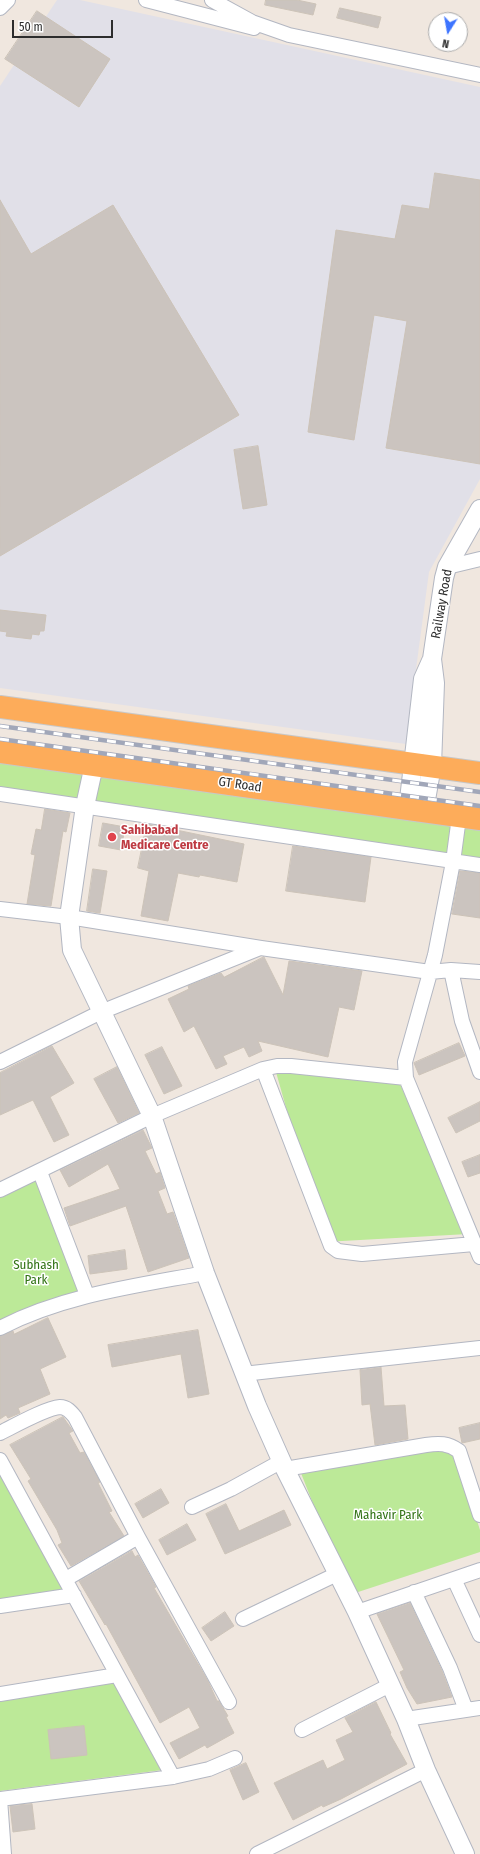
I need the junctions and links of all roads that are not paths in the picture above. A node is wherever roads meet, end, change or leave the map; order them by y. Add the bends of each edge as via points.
1 (8, 0) edge
2 (146, 0) edge
3 (212, 0) edge
4 (0, 8) edge
5 (288, 35) junction
6 (480, 75) edge
7 (480, 508) edge
8 (480, 559) edge
9 (447, 567) junction
10 (0, 707) edge
11 (0, 752) edge
12 (94, 765) junction
13 (423, 765) junction
14 (480, 773) edge
15 (0, 794) edge
16 (85, 806) junction
17 (416, 810) junction
18 (470, 818) edge
19 (453, 862) junction
20 (480, 866) edge
21 (0, 909) edge
22 (69, 917) junction
23 (261, 948) junction
24 (451, 970) junction
25 (430, 972) junction
26 (480, 972) edge
27 (101, 1012) junction
28 (0, 1062) edge
29 (263, 1068) junction
30 (480, 1072) edge
31 (406, 1078) junction
32 (152, 1116) junction
33 (40, 1172) junction
34 (0, 1190) edge
35 (474, 1244) junction
36 (480, 1257) edge
37 (205, 1273) junction
38 (87, 1295) junction
39 (0, 1328) edge
40 (480, 1348) edge
41 (243, 1374) junction
42 (0, 1433) edge
43 (0, 1460) edge
44 (283, 1465) junction
45 (192, 1507) dead end
46 (480, 1515) edge
47 (138, 1537) junction
48 (480, 1570) edge
49 (337, 1574) junction
50 (66, 1579) junction
51 (454, 1579) junction
52 (414, 1592) junction
53 (74, 1595) junction
54 (0, 1606) edge
55 (357, 1612) junction
56 (243, 1619) dead end
57 (480, 1635) edge
58 (117, 1675) junction
59 (390, 1685) junction
60 (0, 1694) edge
61 (229, 1702) dead end
62 (473, 1709) edge
63 (406, 1719) junction
64 (302, 1730) dead end
65 (235, 1758) dead end
66 (426, 1770) junction
67 (173, 1778) junction
68 (0, 1799) edge
69 (4, 1854) edge
70 (257, 1854) edge
71 (465, 1854) edge

1 - 4 street
2 - 5 street via 230,23
3 - 5 street via 252,22
5 - 6 street
7 - 9 street, Railway Road
8 - 9 street
9 - 13 street, Railway Road via 432,659 423,679
10 - 13 highway
11 - 12 highway, GT Road
12 - 16 street
12 - 17 highway, GT Road
13 - 14 highway
13 - 17 street, Railway Road
15 - 16 street
16 - 19 street
16 - 22 street
17 - 18 highway, GT Road
18 - 19 street
19 - 20 street
19 - 25 street
21 - 22 street
22 - 23 street
22 - 27 street via 72,950
23 - 25 street
23 - 27 street
24 - 25 street
24 - 26 street
24 - 30 street via 462,1021
25 - 31 street via 405,1062
27 - 28 street
27 - 32 street
29 - 31 street via 291,1066
29 - 32 street
29 - 35 street via 331,1246 338,1251 362,1254
31 - 35 street
32 - 33 street
32 - 37 street
33 - 34 street
33 - 38 street
35 - 36 street
37 - 38 street
37 - 41 street
38 - 39 street
40 - 41 street
41 - 44 street
42 - 47 street via 50,1410 61,1407 69,1410
43 - 50 street
44 - 45 street
44 - 46 street via 441,1443 458,1451
44 - 49 street
47 - 50 street
47 - 61 street
48 - 51 street
49 - 55 street
49 - 56 street
50 - 53 street
51 - 52 street
51 - 57 street
52 - 55 street
52 - 62 street via 450,1668
53 - 54 street
53 - 58 street
55 - 59 street
58 - 60 street
58 - 67 street
59 - 63 street
59 - 64 street
62 - 63 street
63 - 66 street
65 - 67 street via 209,1769
66 - 70 street
66 - 71 street
67 - 68 street
68 - 69 street

